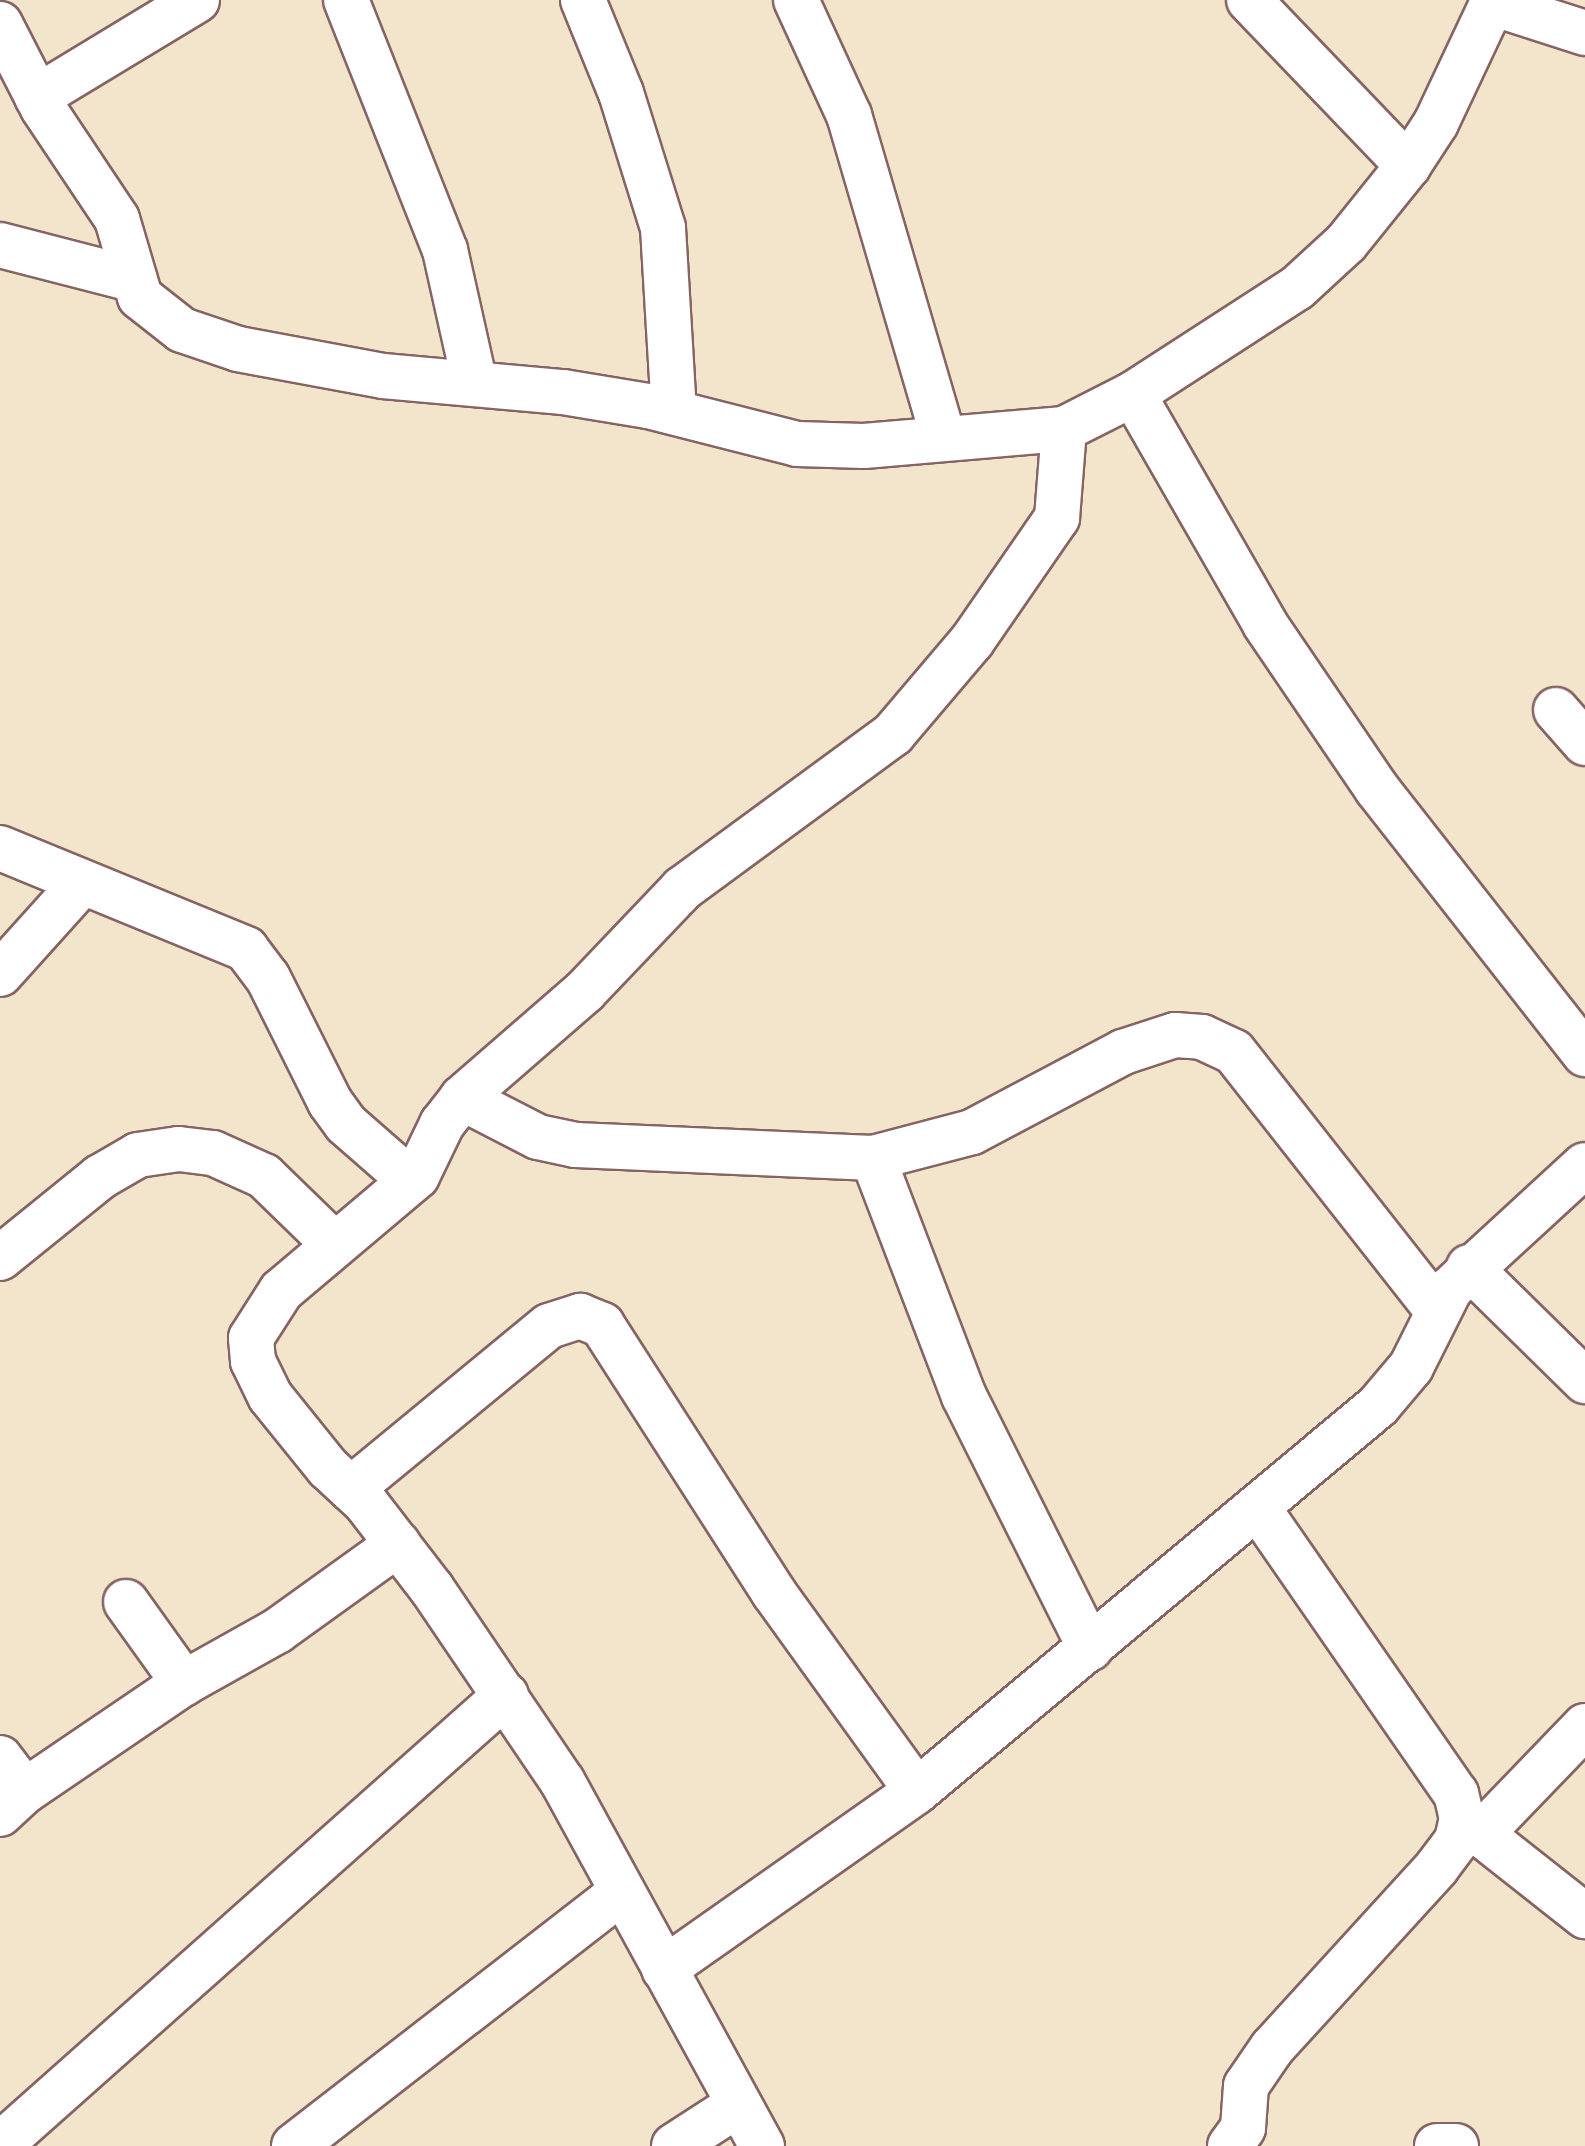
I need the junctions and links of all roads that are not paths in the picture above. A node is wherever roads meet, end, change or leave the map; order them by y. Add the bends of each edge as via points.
1 (197, 0) edge
2 (346, 0) edge
3 (583, 0) edge
4 (796, 0) edge
5 (1249, 0) edge
6 (1493, 2) edge
7 (0, 24) edge
8 (1585, 33) edge
9 (37, 97) junction
10 (1408, 166) junction
11 (0, 245) edge
12 (135, 280) junction
13 (475, 384) junction
14 (1133, 394) junction
15 (674, 412) junction
16 (1064, 429) junction
17 (943, 436) junction
18 (1556, 710) dead end
19 (1585, 743) edge
20 (0, 848) edge
21 (80, 885) junction
22 (0, 974) edge
23 (1585, 1054) edge
24 (462, 1098) junction
25 (873, 1158) junction
26 (1585, 1165) edge
27 (410, 1180) junction
28 (334, 1244) junction
29 (0, 1258) edge
30 (1469, 1267) junction
31 (1437, 1310) junction
32 (1585, 1381) edge
33 (351, 1489) junction
34 (1259, 1509) junction
35 (398, 1544) junction
36 (126, 1602) dead end
37 (1090, 1648) junction
38 (184, 1683) junction
39 (506, 1695) junction
40 (1585, 1726) edge
41 (8, 1788) edge
42 (917, 1791) junction
43 (1472, 1826) junction
44 (622, 1892) junction
45 (1585, 1916) edge
46 (664, 1969) junction
47 (739, 2104) junction
48 (1244, 2140) edge
49 (0, 2145) edge
50 (294, 2146) edge
51 (674, 2146) edge
52 (762, 2146) edge
53 (1437, 2146) edge
54 (1456, 2146) edge

1 - 9 street
2 - 13 street via 445,250
3 - 15 street via 621,93 663,228
4 - 17 street via 849,115
5 - 10 street
6 - 8 street
6 - 10 street via 1436,123
7 - 9 street
9 - 12 street via 117,219
10 - 14 street via 1355,232 1297,288
11 - 12 street
12 - 13 street via 140,297 161,315 207,340 383,376
13 - 15 street via 563,392
14 - 16 street
14 - 23 street via 1265,624 1377,789
15 - 17 street via 797,444 864,446
16 - 17 street
16 - 24 street via 1057,518 972,641 893,734 690,883 566,1009
18 - 19 street
20 - 21 street
21 - 22 street
21 - 27 street via 246,949 268,978 330,1102 346,1124
24 - 25 street via 538,1137 576,1145 636,1152
24 - 27 street via 435,1136 423,1169
25 - 31 street via 972,1132 1123,1052 1175,1035 1202,1037 1234,1052
25 - 37 street via 964,1396
26 - 30 street
27 - 28 street
28 - 29 street via 264,1176 213,1153 179,1149 138,1155 100,1177
28 - 33 street via 271,1301 251,1349 270,1396
30 - 31 street
30 - 32 street
31 - 34 street via 1398,1385
33 - 35 street
33 - 42 street via 549,1326 580,1316 602,1325 774,1593
34 - 37 street
34 - 43 street via 1456,1794
35 - 38 street via 277,1631
35 - 39 street
36 - 38 street
37 - 42 street
38 - 41 street
39 - 44 street via 562,1781
39 - 49 street
40 - 43 street
42 - 46 street
43 - 45 street
43 - 48 street via 1272,2048 1246,2086
44 - 46 street
44 - 50 street
46 - 47 street
47 - 51 street
47 - 52 street
53 - 54 street

